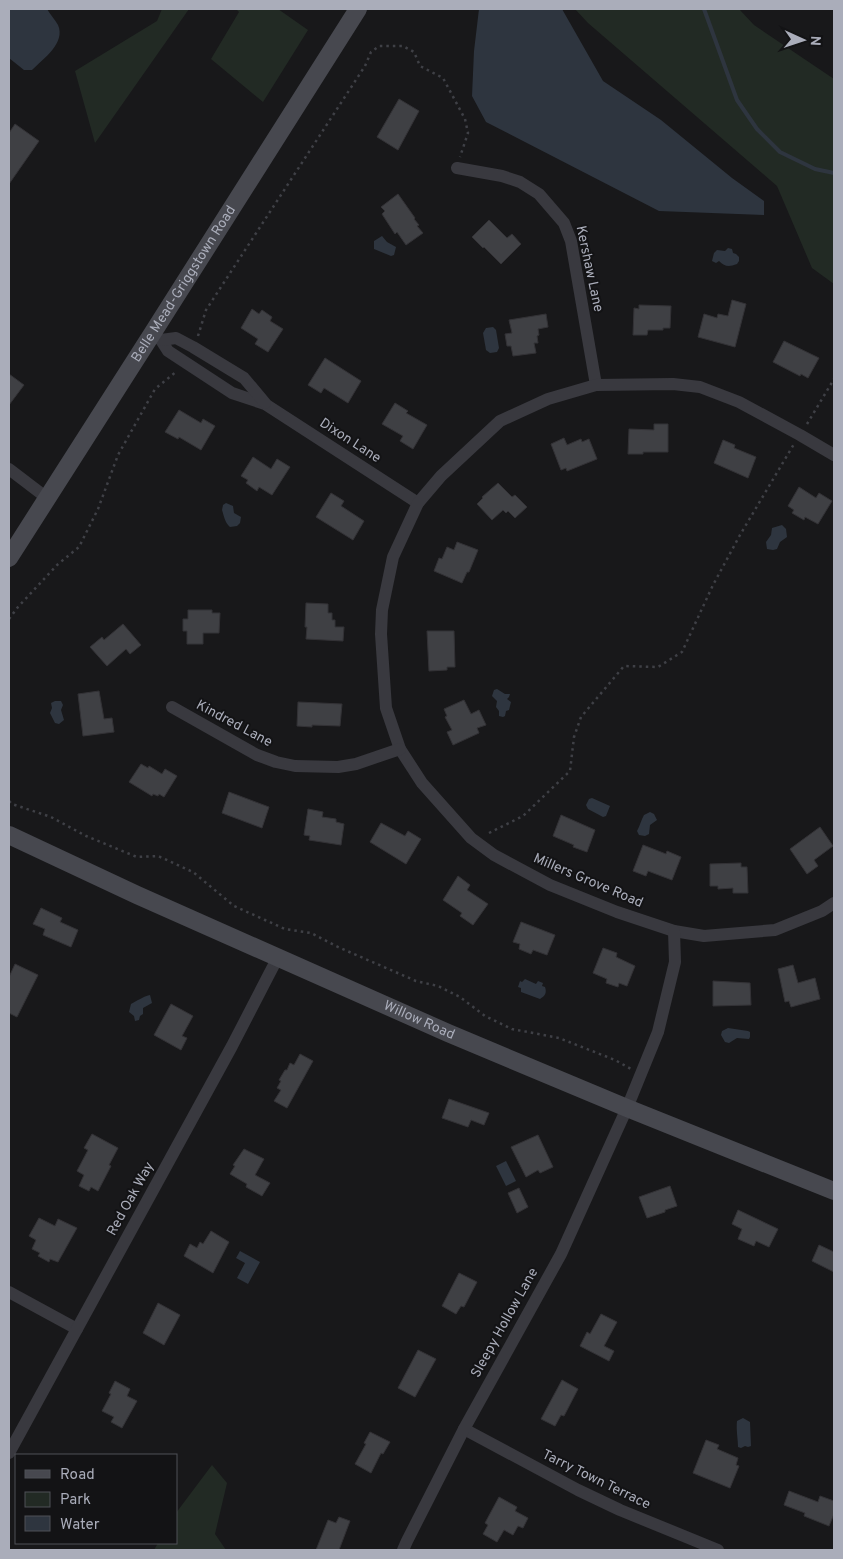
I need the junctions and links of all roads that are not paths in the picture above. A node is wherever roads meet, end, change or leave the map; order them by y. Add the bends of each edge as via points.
1 (358, 9) edge
2 (457, 168) road end
3 (156, 337) junction
4 (596, 385) junction
5 (265, 404) junction
6 (834, 455) edge
7 (9, 469) edge
8 (47, 498) junction
9 (418, 503) junction
10 (9, 558) edge
11 (172, 707) dead end
12 (400, 749) junction
13 (9, 835) edge
14 (834, 903) edge
15 (674, 930) junction
16 (278, 957) junction
17 (628, 1108) junction
18 (834, 1192) edge
19 (9, 1292) edge
20 (77, 1329) junction
21 (464, 1429) junction
22 (9, 1454) edge
23 (403, 1550) edge
24 (718, 1550) edge

1 - 3 street, Belle Mead-Griggstown Road
2 - 4 street, Kershaw Lane via 520,182 539,194 564,223 571,241
3 - 5 street, Dixon Lane via 168,351 232,394
3 - 5 street, Dixon Lane via 176,338 244,378
3 - 8 street, Belle Mead-Griggstown Road
4 - 6 street, Millers Grove Road via 700,387 738,402
4 - 9 street, Millers Grove Road via 548,399 500,421 441,476
5 - 9 street, Dixon Lane
7 - 8 street
8 - 10 street, Belle Mead-Griggstown Road
9 - 12 street, Millers Grove Road via 393,557 382,610 386,708
11 - 12 street, Kindred Lane via 257,755 295,766 338,768
12 - 15 street, Millers Grove Road via 422,783 470,838 494,855 550,885 617,912
13 - 16 street, Willow Road
14 - 15 street, Millers Grove Road via 775,930 704,936
15 - 17 street via 675,962 658,1032
16 - 17 street, Willow Road
16 - 20 street, Red Oak Way
17 - 18 street, Willow Road
17 - 21 street, Sleepy Hollow Lane via 560,1254
19 - 20 street
20 - 22 street, Red Oak Way
21 - 23 street, Sleepy Hollow Lane
21 - 24 street, Tarry Town Terrace via 578,1490

